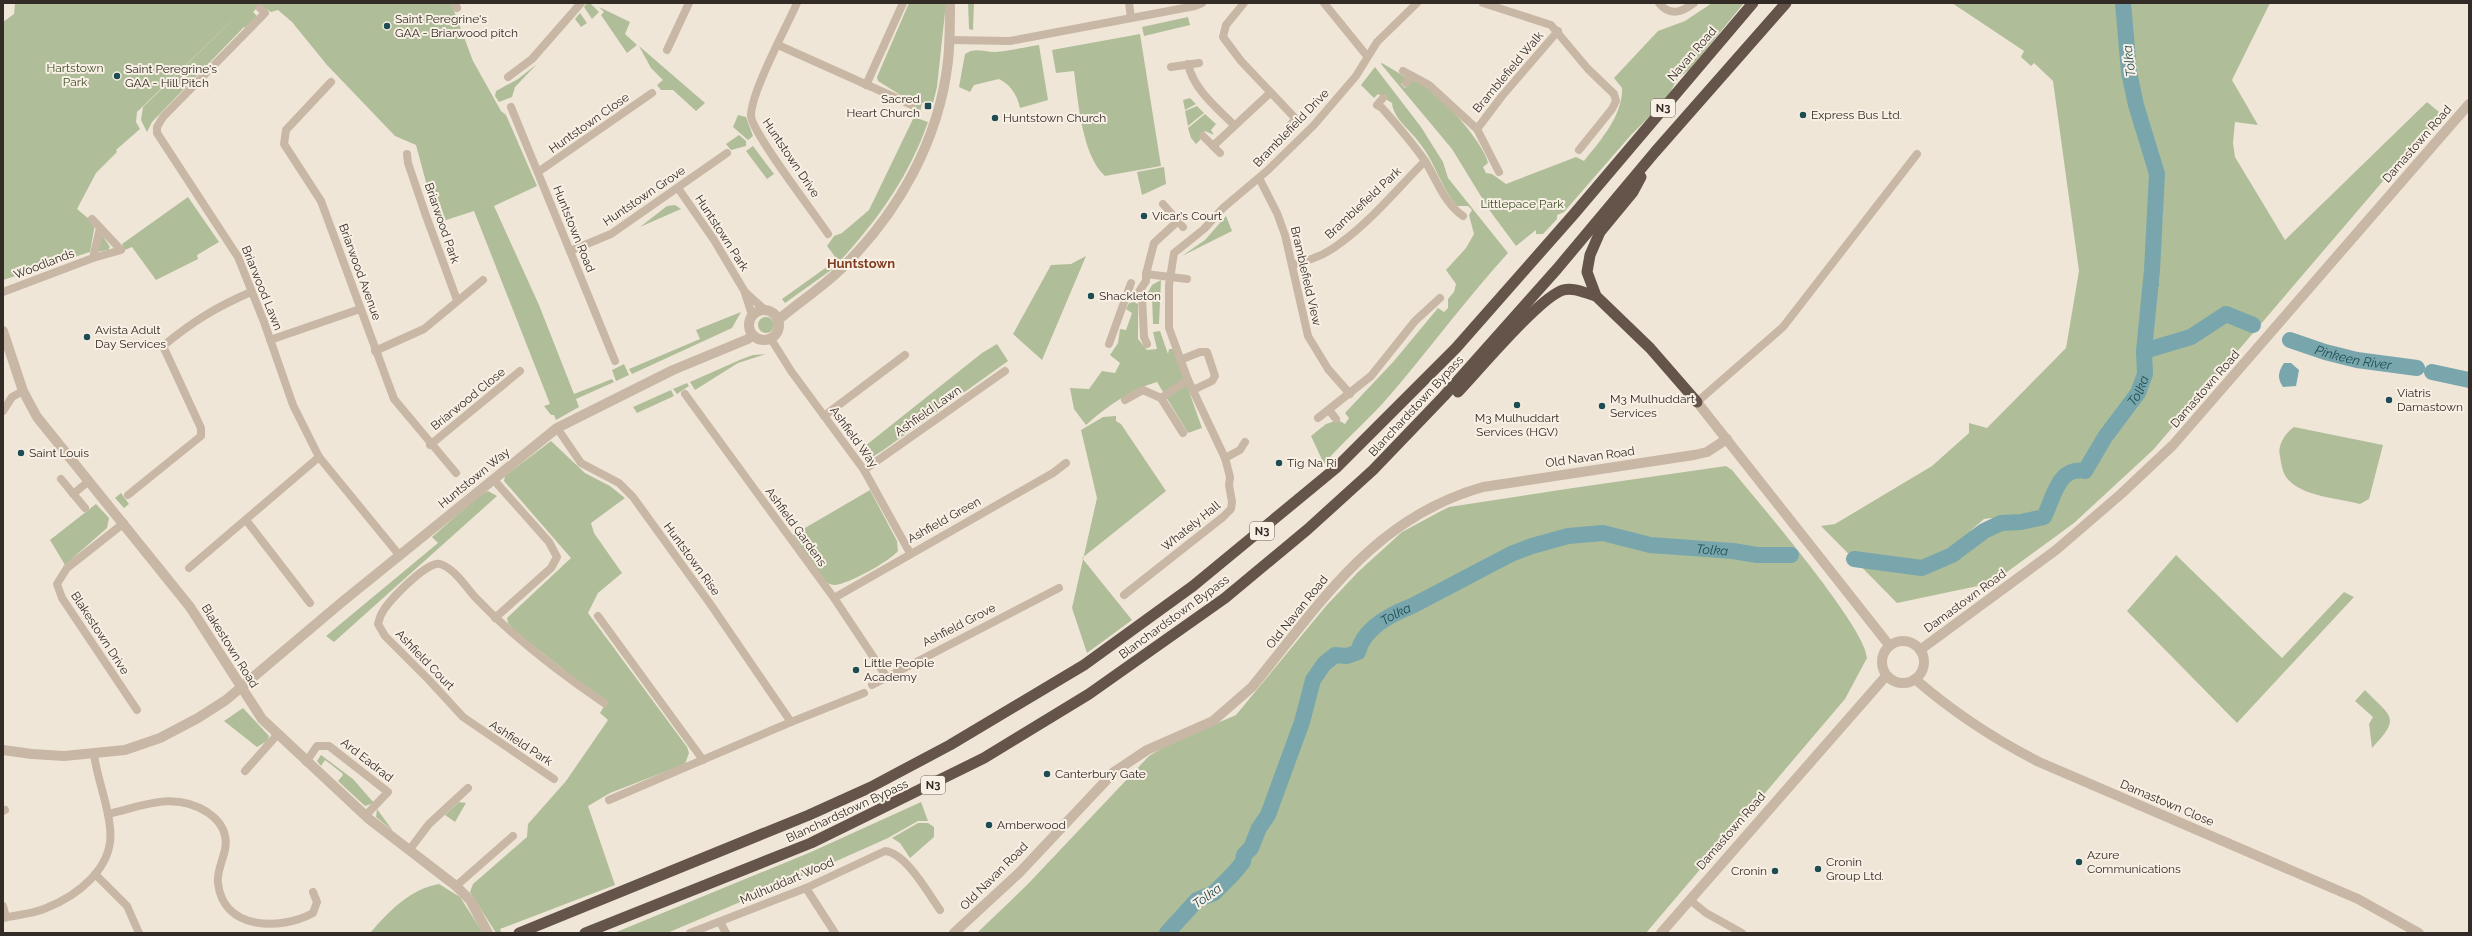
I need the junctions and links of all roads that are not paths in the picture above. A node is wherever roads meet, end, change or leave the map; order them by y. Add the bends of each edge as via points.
1 (581, 3) edge
2 (689, 3) edge
3 (797, 3) edge
4 (903, 3) edge
5 (950, 3) edge
6 (1129, 3) edge
7 (1202, 3) edge
8 (1244, 3) edge
9 (1324, 3) edge
10 (1417, 3) edge
11 (1483, 3) edge
12 (1659, 3) edge
13 (1694, 3) edge
14 (1753, 3) edge
15 (1786, 3) edge
16 (260, 8) dead end
17 (1131, 17) junction
18 (1558, 31) junction
19 (949, 40) junction
20 (778, 45) junction
21 (667, 50) dead end
22 (1367, 56) junction
23 (1199, 63) dead end
24 (1188, 64) junction
25 (1171, 67) dead end
26 (1403, 71) dead end
27 (1412, 76) junction
28 (508, 77) dead end
29 (331, 82) dead end
30 (1406, 83) dead end
31 (866, 85) junction
32 (652, 93) dead end
33 (1270, 93) junction
34 (1383, 98) dead end
35 (2469, 104) edge
36 (912, 105) dead end
37 (511, 107) dead end
38 (1234, 125) junction
39 (1290, 125) dead end
40 (1477, 130) junction
41 (1203, 136) dead end
42 (1213, 146) junction
43 (1579, 150) dead end
44 (1655, 152) junction
45 (727, 153) dead end
46 (1220, 153) dead end
47 (407, 154) dead end
48 (1917, 154) dead end
49 (1424, 160) junction
50 (538, 172) junction
51 (1499, 172) dead end
52 (1259, 178) junction
53 (678, 188) junction
54 (1164, 204) dead end
55 (1574, 214) joint
56 (1463, 216) dead end
57 (92, 219) dead end
58 (100, 228) junction
59 (828, 234) dead end
60 (570, 251) junction
61 (94, 258) junction
62 (1292, 265) junction
63 (1146, 274) junction
64 (1170, 277) junction
65 (1187, 279) dead end
66 (483, 280) dead end
67 (1131, 283) dead end
68 (3, 292) edge
69 (251, 292) junction
70 (745, 292) junction
71 (1138, 293) junction
72 (1126, 296) junction
73 (1596, 296) junction
74 (1440, 298) dead end
75 (457, 300) junction
76 (360, 309) junction
77 (765, 310) junction
78 (752, 315) junction
79 (778, 320) junction
80 (3, 331) edge
81 (752, 334) junction
82 (771, 339) junction
83 (270, 340) junction
84 (1109, 344) dead end
85 (1147, 344) dead end
86 (375, 351) junction
87 (905, 355) dead end
88 (1180, 360) junction
89 (615, 361) dead end
90 (1005, 371) dead end
91 (520, 372) dead end
92 (1188, 380) junction
93 (1193, 390) junction
94 (23, 391) junction
95 (685, 394) dead end
96 (1350, 394) junction
97 (1161, 398) junction
98 (1125, 400) dead end
99 (1697, 402) junction
100 (1329, 410) junction
101 (3, 411) edge
102 (824, 416) junction
103 (1318, 418) dead end
104 (1336, 419) dead end
105 (557, 428) junction
106 (1183, 433) dead end
107 (1727, 439) junction
108 (1245, 442) dead end
109 (430, 444) junction
110 (319, 457) junction
111 (1225, 458) junction
112 (1066, 463) dead end
113 (864, 470) junction
114 (456, 473) dead end
115 (61, 479) dead end
116 (493, 479) junction
117 (89, 481) junction
118 (73, 494) junction
119 (128, 495) dead end
120 (84, 508) dead end
121 (246, 520) junction
122 (124, 524) junction
123 (910, 553) junction
124 (400, 556) junction
125 (189, 568) dead end
126 (1249, 579) junction
127 (1059, 588) dead end
128 (1124, 595) dead end
129 (834, 598) junction
130 (310, 603) dead end
131 (598, 616) dead end
132 (495, 618) junction
133 (1889, 645) junction
134 (1920, 650) junction
135 (886, 676) junction
136 (1886, 676) junction
137 (1915, 679) junction
138 (872, 685) dead end
139 (241, 688) junction
140 (864, 694) dead end
141 (604, 703) dead end
142 (137, 710) dead end
143 (791, 722) junction
144 (475, 727) joint
145 (277, 735) junction
146 (3, 750) edge
147 (94, 754) junction
148 (704, 760) junction
149 (306, 762) junction
150 (244, 771) dead end
151 (554, 779) dead end
152 (466, 794) dead end
153 (609, 800) dead end
154 (108, 814) junction
155 (366, 815) junction
156 (513, 836) dead end
157 (410, 850) junction
158 (95, 874) junction
159 (456, 886) junction
160 (806, 888) junction
161 (313, 892) dead end
162 (1690, 900) junction
163 (3, 906) edge
164 (940, 910) dead end
165 (5, 918) edge
166 (720, 922) junction
167 (139, 933) edge
168 (488, 933) edge
169 (519, 933) edge
170 (585, 933) edge
171 (690, 933) edge
172 (726, 933) edge
173 (835, 933) edge
174 (954, 933) edge
175 (1661, 933) edge
176 (1742, 933) edge
177 (2419, 933) edge

1 - 28 street via 532,59
2 - 21 street
3 - 20 street, Huntstown Drive
4 - 31 street
5 - 19 street
6 - 17 street
7 - 17 street
8 - 33 street via 1226,25 1223,38
9 - 22 street
10 - 22 street, Bramblefield Drive via 1392,26
11 - 18 street via 1541,20
12 - 13 street via 1673,12 1680,12
14 - 55 highway, Navan Road / N3
15 - 44 highway, N3
16 - 69 street, Briarwood Lawn via 265,13 163,117 157,127 160,138 232,244
17 - 19 street via 1010,41
18 - 40 street, Bramblefield Walk via 1502,96
18 - 43 street via 1588,69 1614,94 1616,101
19 - 79 street via 944,85 931,135 904,189 874,232 851,258
20 - 31 street
20 - 59 street, Huntstown Drive via 754,98 751,117 760,138
22 - 52 street, Bramblefield Drive via 1361,69 1341,94 1309,130
23 - 24 street
24 - 25 street
24 - 38 street via 1190,76 1198,88
26 - 27 street, Bramblefield Walk
27 - 30 street
27 - 40 street, Bramblefield Walk via 1437,91
29 - 76 street, Briarwood Avenue via 286,130 282,140 321,201
31 - 36 street
32 - 50 street, Huntstown Close
33 - 38 street
33 - 39 street via 1296,119
34 - 49 street via 1377,105 1395,122
35 - 134 street, Damastown Road via 2173,445 2094,519 2056,550
37 - 50 street, Huntstown Road
38 - 42 street
40 - 51 street, Bramblefield Walk
41 - 42 street
42 - 46 street
44 - 73 highway via 1633,192 1600,232 1593,246 1587,272
44 - 126 highway, Blanchardstown Bypass / N3 via 1557,269 1444,396 1373,470
45 - 53 street, Huntstown Grove
47 - 75 street, Briarwood Park via 425,213
48 - 99 street via 1783,327
49 - 56 street via 1454,210
49 - 62 street, Bramblefield Park via 1369,217 1333,249
50 - 60 street, Huntstown Road
52 - 62 street, Bramblefield View via 1278,214
52 - 64 street, Bramblefield Drive via 1223,208 1204,229 1176,249
53 - 60 street, Huntstown Grove via 611,234
53 - 70 street, Huntstown Park via 722,251
54 - 63 street via 1180,224 1154,243
55 - 169 highway, Blanchardstown Bypass / N3 via 1456,348 1336,468 1228,560 1084,665 950,745 871,787 809,816
57 - 58 street, Woodlands
58 - 61 street, Woodlands
58 - 61 street, Woodlands via 121,250
60 - 89 street, Huntstown Road
61 - 68 street, Woodlands
62 - 96 street, Bramblefield View via 1308,336 1328,369
63 - 64 street
63 - 71 street via 1146,281
64 - 65 street
64 - 88 street, Bramblefield Drive via 1169,328
66 - 75 street
67 - 72 street
69 - 83 street, Briarwood Lawn
69 - 119 street via 197,318 163,346 202,428 201,436
70 - 77 street, Huntstown Park
70 - 78 street, Huntstown Park
71 - 72 street
71 - 85 street via 1142,297 1144,337
72 - 84 street
73 - 99 highway via 1650,348
73 - 126 highway via 1575,289 1563,290 1550,297 1375,475 1305,538
74 - 96 street via 1415,321 1371,376
75 - 86 street via 424,329
76 - 83 street
76 - 86 street, Briarwood Avenue
77 - 78 street
77 - 79 street via 773,313
78 - 81 street via 749,325
79 - 82 street via 779,328
80 - 94 street, Blakestown Road
81 - 82 street via 759,340
81 - 105 street, Huntstown Way via 748,339 673,370
82 - 102 street, Ashfield Way
83 - 110 street, Briarwood Lawn via 293,405
86 - 109 street, Briarwood Avenue via 396,404
87 - 102 street
88 - 92 street, Bramblefield Drive
88 - 93 street via 1207,352 1215,376 1212,381
90 - 113 street, Ashfield Lawn
91 - 109 street, Briarwood Close
92 - 93 street, Bramblefield Drive
92 - 97 street
93 - 111 street, Bramblefield Drive
94 - 101 street via 12,397
94 - 117 street, Blakestown Road via 45,429
95 - 129 street, Ashfield Gardens
96 - 100 street
97 - 98 street via 1143,390
97 - 106 street
99 - 107 street
100 - 103 street
100 - 104 street
102 - 113 street, Ashfield Way
105 - 116 street, Huntstown Way
105 - 143 street, Huntstown Rise via 581,463 619,483 633,497
107 - 133 street
107 - 174 street, Old Navan Road via 1707,452 1694,455 1484,487 1452,496 1411,517 1389,532 1332,588 1238,701 1213,721 1147,750 1114,772 1019,873
108 - 111 street via 1240,450
109 - 114 street, Briarwood Avenue
110 - 121 street
110 - 124 street, Briarwood Lawn
111 - 128 street, Whately Hall via 1230,477 1228,485 1231,509
112 - 123 street, Ashfield Green via 1053,473
113 - 123 street, Ashfield Way
115 - 118 street
116 - 124 street, Huntstown Way
116 - 132 street via 549,542 557,557 551,568
117 - 118 street
117 - 122 street, Blakestown Road
118 - 120 street
121 - 125 street
121 - 130 street
122 - 139 street, Blakestown Road via 206,628
122 - 142 street, Blakestown Drive via 67,568 58,584 62,598
123 - 129 street, Ashfield Green
124 - 139 street, Huntstown Way
126 - 170 highway, Blanchardstown Bypass / N3 via 1172,637 1089,694 984,758 811,844
127 - 135 street, Ashfield Grove
129 - 135 street, Ashfield Gardens
131 - 148 street via 607,636
132 - 141 street, Ashfield Court via 546,662
132 - 144 street, Ashfield Court via 450,570 435,563 399,592 381,613 378,624 385,636
133 - 134 street via 1905,641 1913,643
133 - 136 street via 1881,663
134 - 137 street via 1924,662
135 - 138 street, Ashfield Grove
136 - 137 street via 1902,684
136 - 162 street, Damastown Road
137 - 177 street, Damastown Close via 1936,698 2026,755 2358,899
139 - 145 street, Blakestown Road via 262,719
139 - 147 street, Huntstown Way via 198,718 160,738 125,750
140 - 143 street
143 - 148 street
144 - 151 street, Ashfield Park
145 - 149 street, Blakestown Road
145 - 150 street
146 - 147 street, Huntstown Way via 42,755
147 - 154 street via 98,781
148 - 153 street
149 - 155 street, Blakestown Road
149 - 155 street, Ard Eadrad via 318,746 329,746 388,792
152 - 157 street via 429,824
154 - 158 street via 111,828 110,846 105,860
154 - 161 street via 177,800 191,804 212,816 219,822 225,836 226,848 218,881 223,902 256,924 270,926 286,923 313,913 317,902
155 - 157 street, Blakestown Road
156 - 159 street
157 - 159 street, Blakestown Road
158 - 165 street via 79,889 54,905
158 - 167 street via 127,906
159 - 168 street, Blakestown Road via 470,900
160 - 164 street, Mulhuddart Wood via 885,851 893,852 902,858
160 - 166 street, Mulhuddart Wood
160 - 173 street
162 - 175 street, Damastown Road
162 - 176 street via 1706,913
163 - 165 street
166 - 171 street, Mulhuddart Wood
166 - 172 street

